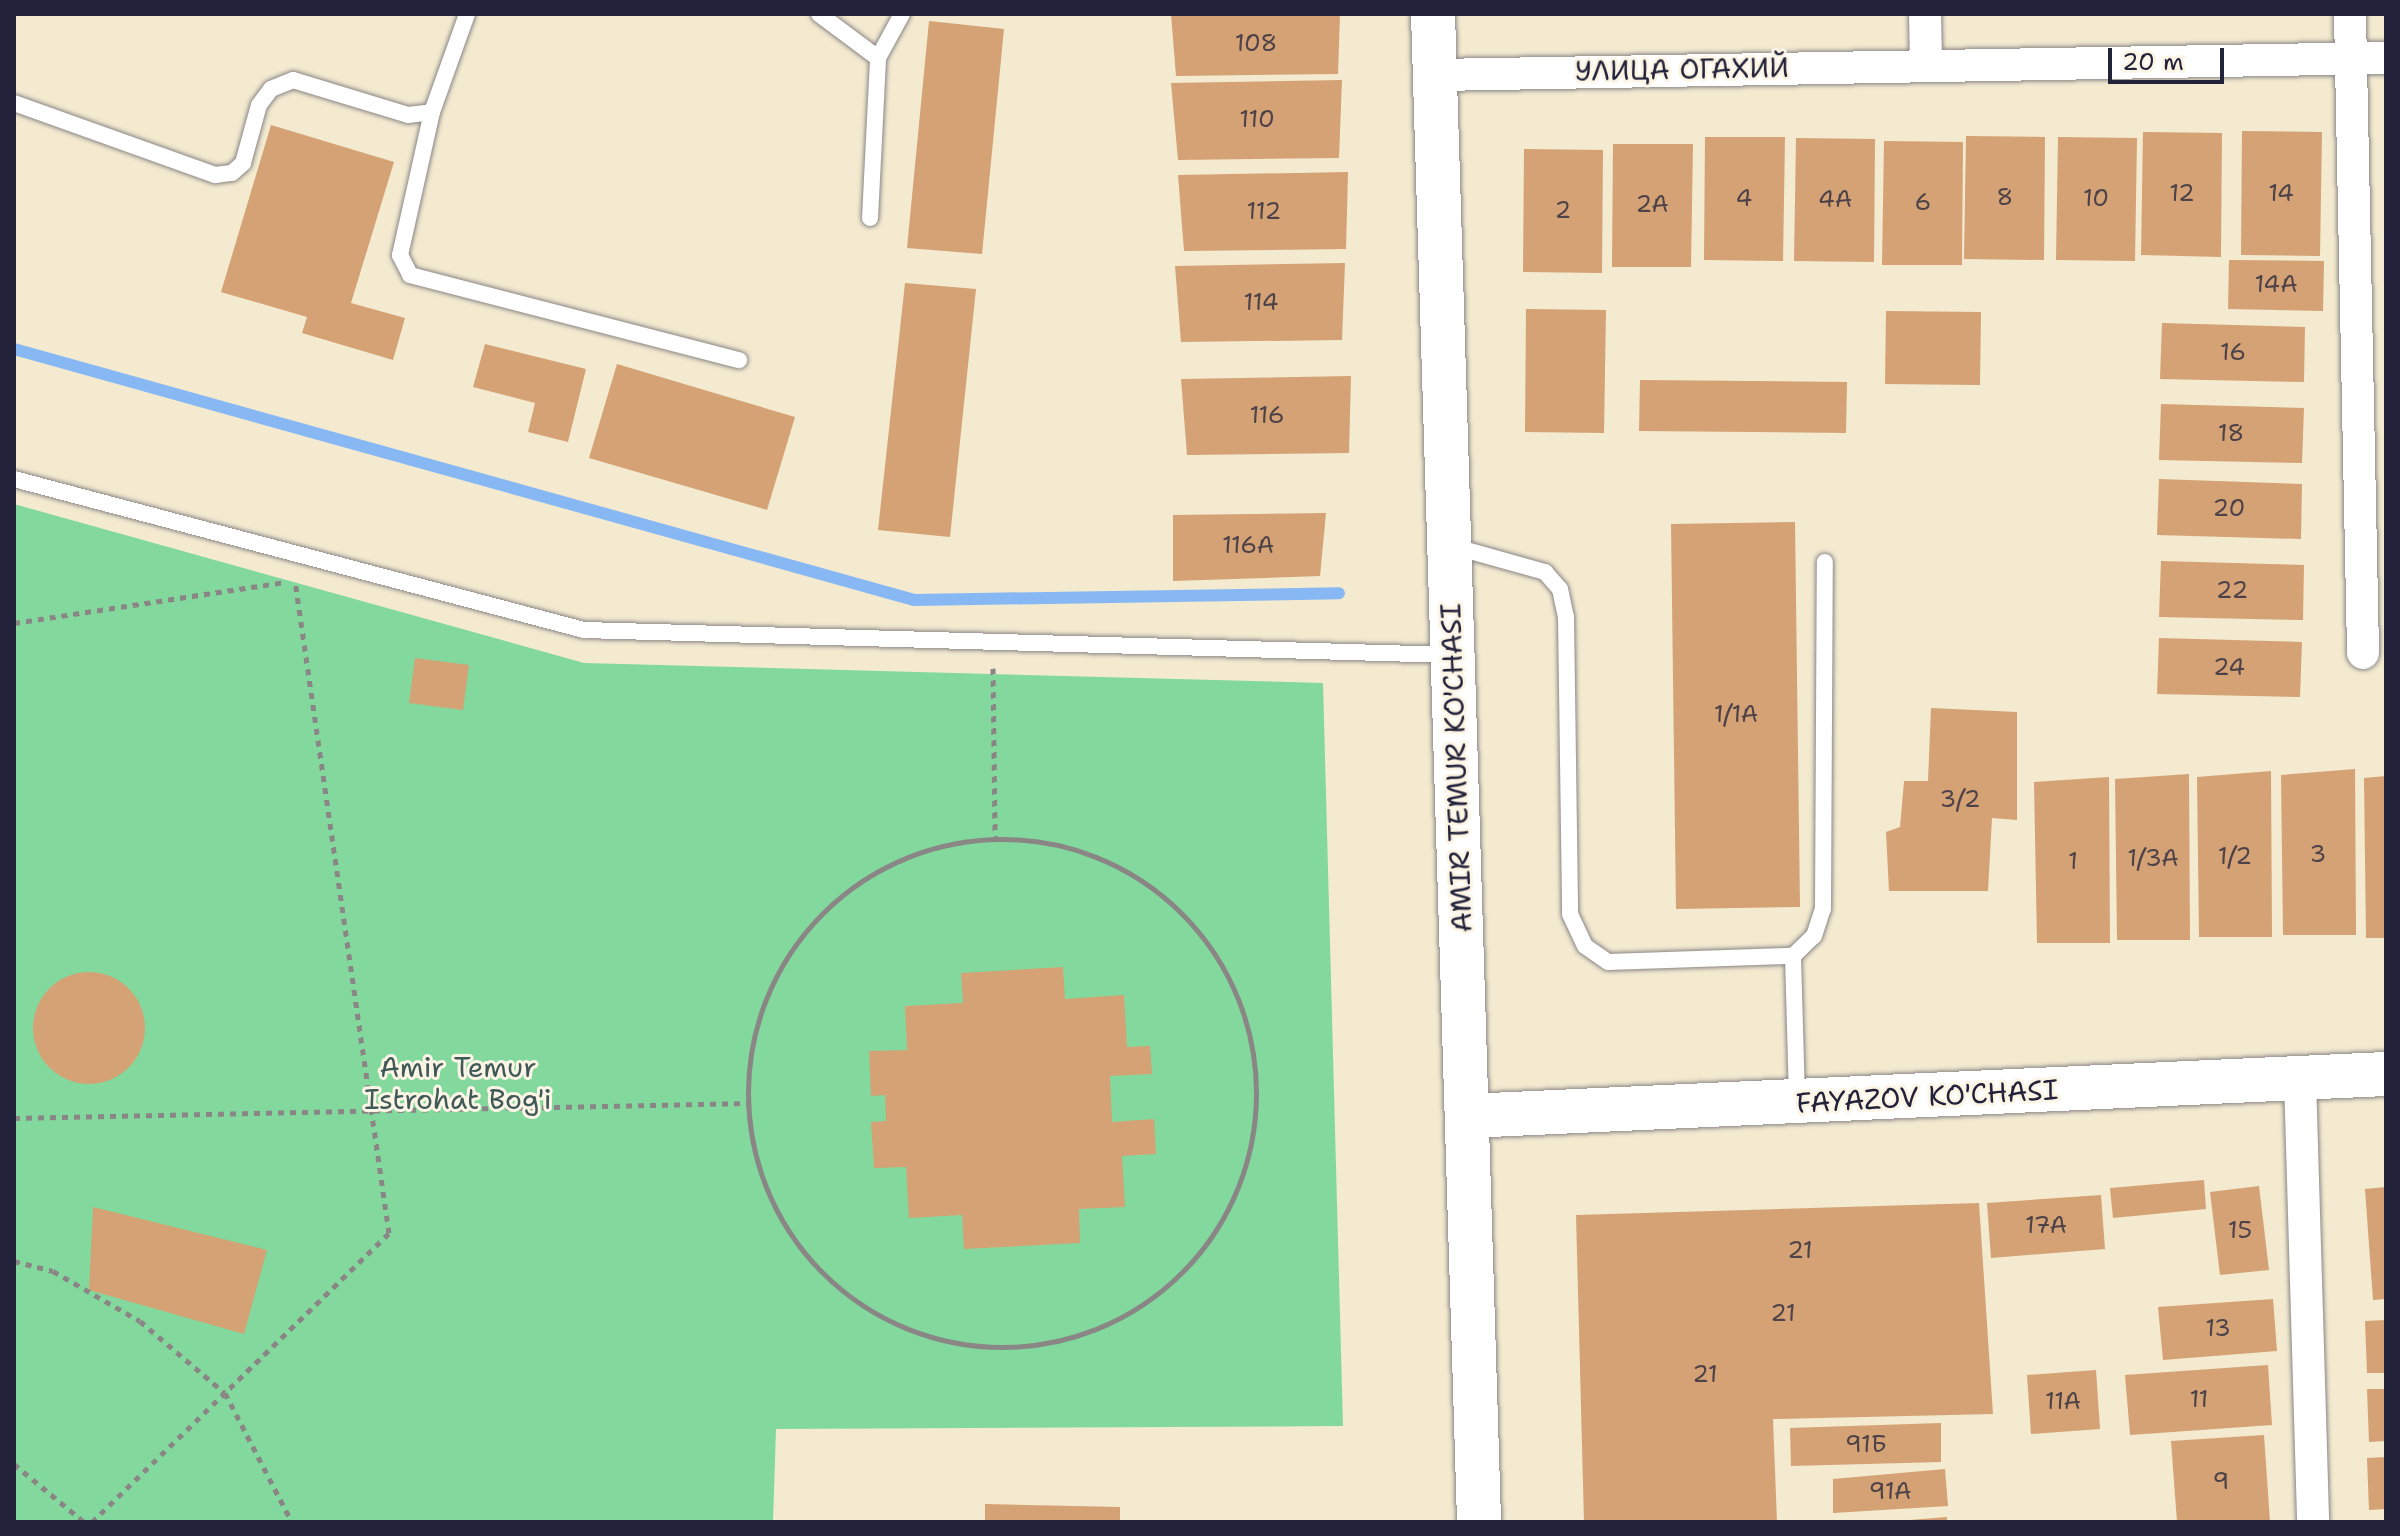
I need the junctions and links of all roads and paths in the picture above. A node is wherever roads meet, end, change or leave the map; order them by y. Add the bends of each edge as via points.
1 (467, 14) edge
2 (819, 14) edge
3 (902, 14) edge
4 (1433, 14) edge
5 (1925, 14) edge
6 (2350, 14) edge
7 (878, 58) junction
8 (2386, 58) edge
9 (2352, 59) junction
10 (1926, 63) junction
11 (1437, 75) junction
12 (14, 103) edge
13 (432, 112) junction
14 (870, 218) dead end
15 (739, 360) dead end
16 (14, 479) edge
17 (1448, 545) junction
18 (291, 552) junction
19 (1825, 562) dead end
20 (295, 581) junction
21 (14, 623) edge
22 (992, 642) junction
23 (2363, 653) dead end
24 (1451, 655) junction
25 (995, 839) junction
26 (1793, 956) junction
27 (2386, 1074) edge
28 (2300, 1079) junction
29 (1797, 1101) junction
30 (749, 1103) junction
31 (371, 1109) junction
32 (1468, 1116) junction
33 (14, 1118) edge
34 (14, 1261) edge
35 (225, 1393) junction
36 (14, 1464) edge
37 (84, 1522) edge
38 (92, 1522) edge
39 (292, 1522) edge
40 (1479, 1522) edge
41 (2313, 1522) edge

1 - 13 lane
2 - 7 lane
3 - 7 lane
4 - 11 main road, AMIR TEMUR KO'CHASI
5 - 10 street
6 - 9 street
7 - 14 lane
8 - 9 street, УЛИЦА ОГАХИЙ
9 - 10 street, УЛИЦА ОГАХИЙ
9 - 23 street
10 - 11 street, УЛИЦА ОГАХИЙ
11 - 17 main road, AMIR TEMUR KO'CHASI
12 - 13 lane via 215,175 232,173 243,163 259,105 271,89 293,80 408,115
13 - 15 lane via 400,255 410,275
16 - 18 lane
17 - 24 main road, AMIR TEMUR KO'CHASI
17 - 26 lane via 1545,572 1560,589 1566,617 1570,914 1585,946 1608,962
18 - 20 path
18 - 22 lane via 584,630
19 - 26 lane via 1823,909 1814,936
20 - 21 path
20 - 31 path
22 - 24 lane
22 - 25 path
24 - 32 main road, AMIR TEMUR KO'CHASI
25 - 30 path via 975,838 891,862 819,913 769,986 746,1071
25 - 30 path via 1057,842 1132,871 1195,923 1238,991 1258,1070 1252,1150 1221,1226 1168,1288 1099,1330 1019,1348 932,1339 852,1301 790,1239 754,1159
26 - 29 lane
27 - 28 main road, FAYAZOV KO'CHASI
28 - 29 main road, FAYAZOV KO'CHASI
28 - 41 street
29 - 32 main road, FAYAZOV KO'CHASI
30 - 31 path
31 - 33 path
31 - 35 path via 389,1233
32 - 40 main road, AMIR TEMUR KO'CHASI
34 - 35 path via 53,1271 140,1321
35 - 38 path
35 - 39 path
36 - 37 path

